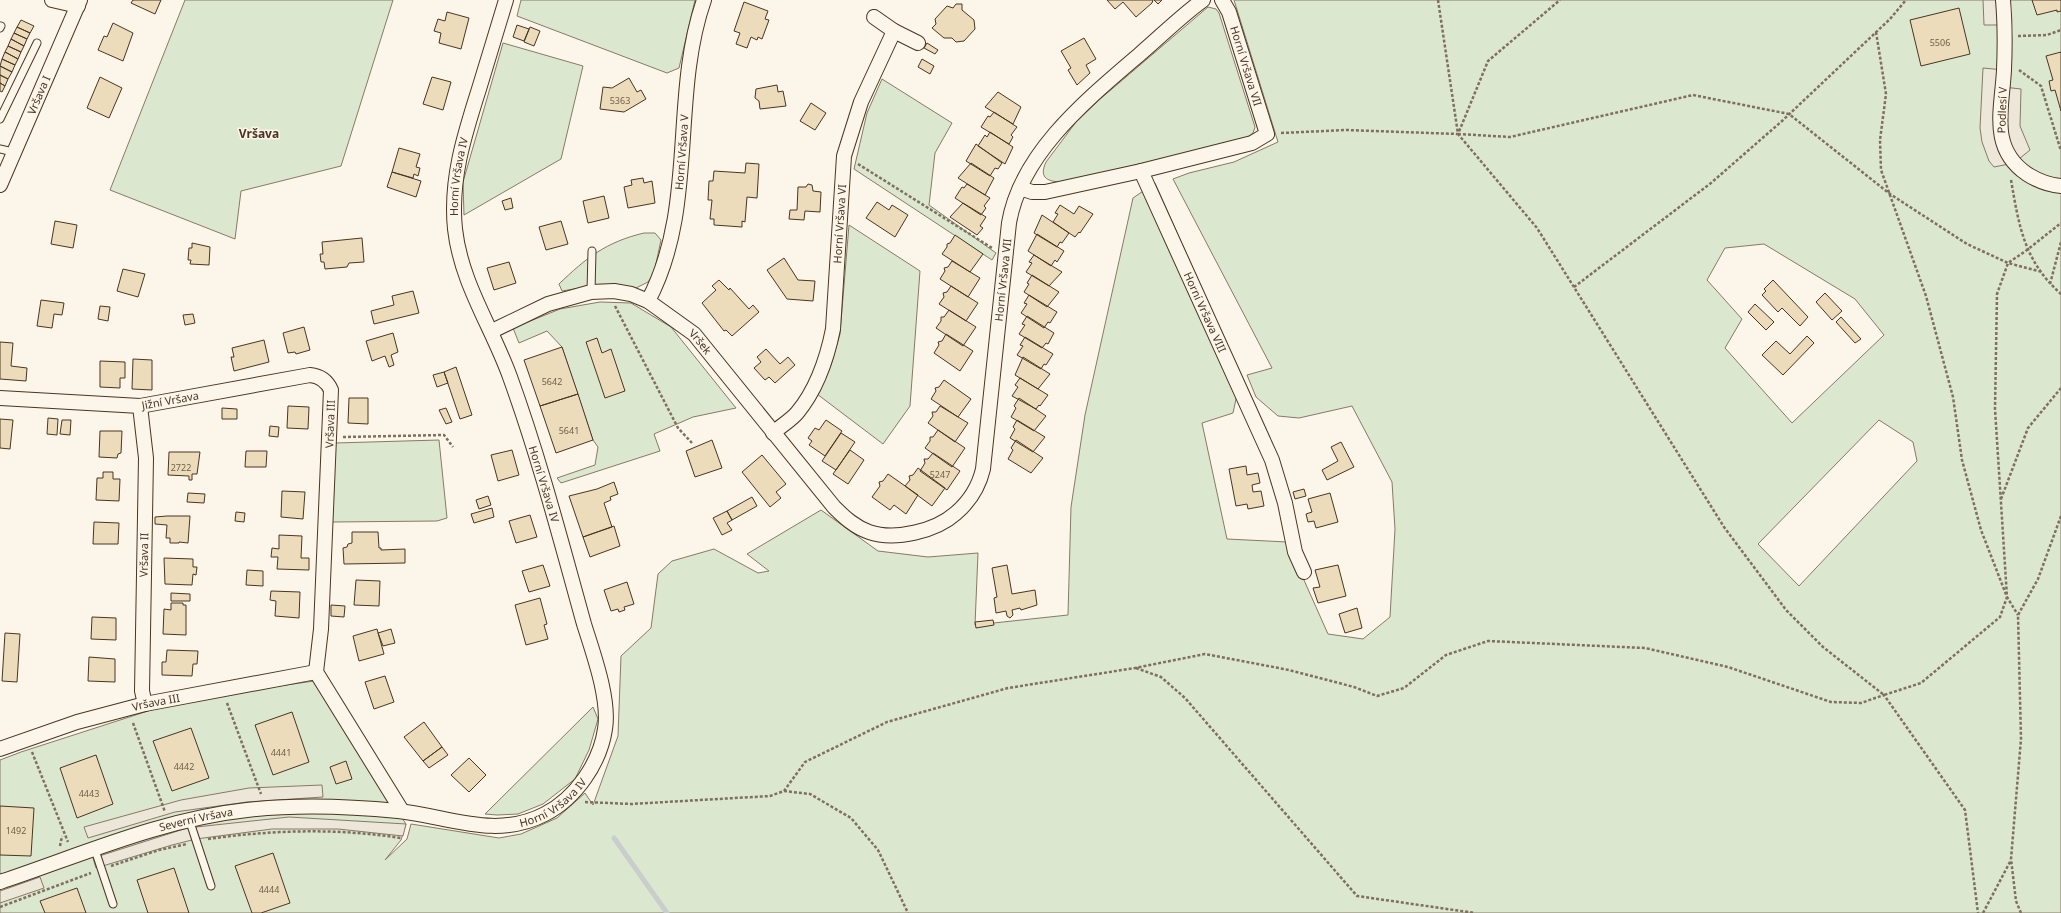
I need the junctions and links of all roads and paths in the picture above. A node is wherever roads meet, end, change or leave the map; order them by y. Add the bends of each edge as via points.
1 (52, 0) edge
2 (506, 0) edge
3 (704, 0) edge
4 (1203, 0) edge
5 (1222, 0) edge
6 (1438, 0) edge
7 (1560, 0) edge
8 (1906, 0) edge
9 (2003, 0) edge
10 (79, 3) edge
11 (874, 17) dead end
12 (2018, 29) dead end
13 (2061, 30) edge
14 (894, 31) junction
15 (1876, 32) junction
16 (2018, 36) junction
17 (37, 43) dead end
18 (918, 43) dead end
19 (2018, 43) dead end
20 (2019, 63) dead end
21 (1789, 114) junction
22 (0, 119) edge
23 (1267, 134) junction
24 (1458, 134) junction
25 (6, 150) edge
26 (2061, 151) edge
27 (844, 156) junction
28 (2012, 162) junction
29 (1141, 171) junction
30 (0, 184) edge
31 (2061, 186) edge
32 (1020, 188) junction
33 (1890, 194) junction
34 (2061, 223) edge
35 (2061, 242) edge
36 (2027, 250) junction
37 (592, 251) dead end
38 (1006, 255) junction
39 (2008, 263) junction
40 (2042, 272) junction
41 (2050, 285) dead end
42 (1574, 287) junction
43 (608, 291) junction
44 (591, 292) junction
45 (2061, 294) edge
46 (648, 301) junction
47 (492, 331) junction
48 (2061, 388) edge
49 (331, 390) joint
50 (0, 398) edge
51 (140, 406) junction
52 (773, 433) junction
53 (330, 438) junction
54 (692, 443) dead end
55 (453, 447) dead end
56 (2000, 501) junction
57 (2061, 516) edge
58 (848, 521) joint
59 (1304, 572) dead end
60 (2007, 597) junction
61 (2018, 615) junction
62 (1135, 668) junction
63 (316, 672) junction
64 (222, 689) junction
65 (1884, 695) junction
66 (145, 704) junction
67 (128, 709) junction
68 (27, 738) junction
69 (0, 749) edge
70 (784, 791) junction
71 (564, 801) junction
72 (266, 809) junction
73 (402, 811) junction
74 (189, 819) junction
75 (169, 824) junction
76 (95, 850) junction
77 (74, 857) junction
78 (2011, 859) junction
79 (0, 882) edge
80 (211, 886) dead end
81 (113, 904) dead end
82 (908, 913) edge
83 (1475, 913) edge
84 (1978, 913) edge
85 (1983, 913) edge
86 (2021, 913) edge

1 - 10 street
2 - 47 street, Horní Vršava IV via 461,147 456,174 454,214 462,261 472,292
3 - 46 street, Horní Vršava V via 697,18 686,81 679,194 669,251 660,279
4 - 32 street, Horní Vršava VII via 1073,113 1051,138
5 - 23 street, Horní Vršava VII via 1229,12
6 - 24 path
7 - 24 path via 1488,61
8 - 15 path
9 - 28 street, Podlesí V via 2004,70 2001,138
10 - 25 street, Vršava I
11 - 14 street
12 - 16 path
13 - 16 path via 2047,34
14 - 18 street
14 - 27 street, Horní Vršava VI via 861,102
15 - 21 path
15 - 33 path via 1886,94 1880,140 1881,170
16 - 19 path
17 - 22 lane
20 - 26 path via 2019,70 2041,86
21 - 24 path via 1693,95 1510,137
21 - 33 path
21 - 42 path via 1711,183
23 - 24 path via 1346,130
23 - 29 street via 1252,143
24 - 42 path via 1537,228
25 - 30 street, Vršava I
27 - 38 path via 983,244
27 - 52 street, Horní Vršava VI via 830,346 811,393 796,414
28 - 31 street via 2038,180
28 - 36 path via 2010,172
29 - 32 street via 1046,192 1032,192
29 - 59 street, Horní Vršava VIII via 1272,460 1285,503 1295,552
32 - 38 street, Horní Vršava VII via 1010,212
33 - 39 path via 1967,244
33 - 60 path via 1926,296 1951,390 1962,460 1981,530
34 - 36 path
35 - 41 path
36 - 39 path
36 - 40 path
37 - 44 lane
38 - 58 street, Horní Vršava VII via 985,460 976,489 956,513 942,522 906,534 891,536 871,533
39 - 40 path
39 - 56 path via 1997,294 1995,409
40 - 45 path
42 - 65 path via 1724,527 1786,610 1823,647
43 - 44 street, Vršek
43 - 46 street, Vršek via 631,294
43 - 54 path via 678,428
44 - 47 street, Vršek via 548,304
46 - 52 street, Vršek via 694,334
47 - 71 street, Horní Vršava IV via 511,378 553,513 601,684 606,717 600,750 588,773
48 - 56 path via 2028,428
49 - 51 street, Jižní Vršava via 324,380 310,375
49 - 53 street, Vršava III
50 - 51 street, Jižní Vršava
51 - 66 street, Vršava II via 146,458 142,691
52 - 58 street, Vršek
53 - 55 path via 444,435
53 - 63 street, Vršava III via 321,629
56 - 60 path
57 - 61 path via 2038,579
60 - 61 path
60 - 65 path via 2000,617 1921,683
61 - 78 path via 2022,739
62 - 65 path via 1205,654 1289,670 1354,687 1377,696 1404,688 1446,655 1488,641 1645,648 1728,667 1831,702 1860,703
62 - 70 path via 1008,688 887,722 804,762
62 - 83 path via 1161,678 1185,698 1357,896
63 - 64 street, Vršava III
63 - 73 street
64 - 66 street, Vršava III
64 - 72 path
65 - 84 path via 1965,810
66 - 67 street, Vršava III
67 - 68 street, Vršava III
67 - 75 path
68 - 69 street, Vršava III
68 - 77 path
70 - 71 path via 770,796 631,804
70 - 82 path via 810,794 851,818 878,850
71 - 73 street, Horní Vršava IV via 545,814 516,824 490,826 467,825
72 - 73 street, Severní Vršava via 321,806
72 - 74 street, Severní Vršava
74 - 75 street, Severní Vršava
74 - 80 lane
75 - 76 street, Severní Vršava
76 - 77 street, Severní Vršava
76 - 81 lane
77 - 79 street, Severní Vršava
78 - 85 path
78 - 86 path via 2016,901

